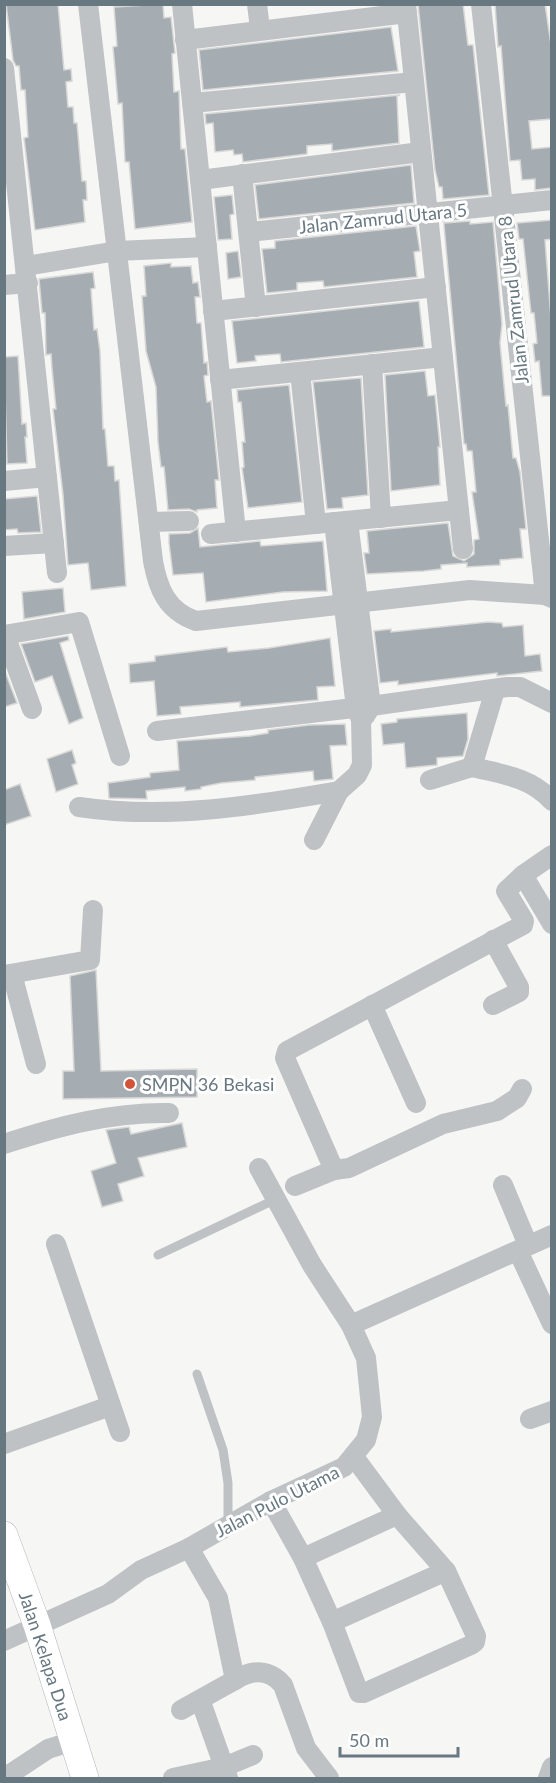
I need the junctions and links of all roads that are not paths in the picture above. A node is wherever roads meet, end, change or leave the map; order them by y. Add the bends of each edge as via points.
1 (88, 4) edge
2 (182, 4) edge
3 (257, 4) edge
4 (481, 4) edge
5 (406, 9) edge
6 (331, 13) edge
7 (260, 29) junction
8 (186, 40) junction
9 (4, 68) edge
10 (414, 82) junction
11 (192, 103) junction
12 (7, 117) edge
13 (421, 152) junction
14 (242, 174) junction
15 (200, 180) junction
16 (552, 200) edge
17 (503, 206) junction
18 (428, 214) junction
19 (249, 232) junction
20 (14, 241) edge
21 (207, 247) junction
22 (117, 251) junction
23 (27, 274) junction
24 (4, 285) edge
25 (436, 287) junction
26 (256, 307) junction
27 (213, 311) junction
28 (443, 357) junction
29 (372, 364) junction
30 (300, 372) junction
31 (220, 380) junction
32 (47, 477) junction
33 (4, 481) edge
34 (459, 510) junction
35 (381, 518) junction
36 (189, 521) dead end
37 (149, 522) junction
38 (333, 523) junction
39 (236, 532) junction
40 (211, 534) dead end
41 (54, 543) junction
42 (4, 546) edge
43 (463, 549) dead end
44 (57, 573) dead end
45 (548, 597) edge
46 (350, 604) junction
47 (5, 635) edge
48 (495, 690) junction
49 (552, 703) edge
50 (32, 709) dead end
51 (363, 711) junction
52 (158, 731) dead end
53 (120, 756) dead end
54 (472, 767) junction
55 (430, 780) dead end
56 (339, 791) junction
57 (552, 801) edge
58 (78, 807) dead end
59 (314, 840) dead end
60 (552, 855) edge
61 (523, 875) junction
62 (93, 910) dead end
63 (552, 924) edge
64 (493, 940) junction
65 (8, 975) edge
66 (372, 1005) junction
67 (493, 1005) dead end
68 (36, 1064) dead end
69 (522, 1089) dead end
70 (416, 1103) dead end
71 (169, 1113) dead end
72 (4, 1144) edge
73 (259, 1168) dead end
74 (334, 1170) junction
75 (503, 1185) dead end
76 (295, 1186) dead end
77 (274, 1200) junction
78 (552, 1235) edge
79 (56, 1244) dead end
80 (523, 1248) junction
81 (159, 1255) dead end
82 (552, 1324) edge
83 (351, 1325) junction
84 (197, 1374) dead end
85 (110, 1406) junction
86 (552, 1411) edge
87 (530, 1419) dead end
88 (120, 1432) dead end
89 (4, 1444) edge
90 (354, 1457) junction
91 (271, 1501) junction
92 (398, 1515) junction
93 (228, 1525) junction
94 (4, 1535) edge
95 (189, 1548) junction
96 (303, 1557) junction
97 (446, 1571) junction
98 (332, 1622) junction
99 (37, 1624) junction
100 (4, 1641) edge
101 (235, 1680) junction
102 (201, 1702) junction
103 (181, 1710) dead end
104 (73, 1741) junction
105 (253, 1755) dead end
106 (552, 1767) edge
107 (226, 1773) edge
108 (4, 1778) edge
109 (85, 1779) edge
110 (173, 1779) edge
111 (329, 1779) edge
112 (548, 1779) edge

1 - 22 street
2 - 8 street
3 - 7 street
4 - 17 street, Jalan Zamrud Utara 8
5 - 6 street
5 - 10 street
6 - 7 street
7 - 8 street
8 - 11 street
9 - 12 street
10 - 11 street
10 - 13 street
11 - 15 street
12 - 20 street
13 - 14 street
13 - 18 street
14 - 15 street
14 - 19 street
15 - 21 street
16 - 17 street, Jalan Zamrud Utara 5
17 - 18 street, Jalan Zamrud Utara 5
17 - 45 street, Jalan Zamrud Utara 8
18 - 19 street, Jalan Zamrud Utara 5
18 - 25 street
19 - 26 street
20 - 23 street
21 - 22 street
21 - 27 street
22 - 23 street
22 - 37 street
23 - 24 street
23 - 32 street
25 - 26 street
25 - 28 street
26 - 27 street
27 - 31 street
28 - 29 street
28 - 34 street
29 - 30 street
29 - 35 street
30 - 31 street
30 - 38 street
31 - 39 street
32 - 33 street
32 - 41 street
34 - 35 street
34 - 43 street
35 - 38 street
36 - 37 street
37 - 46 street via 157,583 165,599 184,617 214,621
38 - 39 street
38 - 46 street
39 - 40 street
41 - 42 street
41 - 44 street
45 - 46 street via 470,590
46 - 51 street
47 - 50 street
47 - 53 street via 79,622
48 - 49 street via 520,687
48 - 51 street
48 - 54 street
51 - 52 street
51 - 56 street via 362,765
54 - 55 street
54 - 57 street via 524,780 541,788
56 - 58 street via 280,802 168,814
56 - 59 street
60 - 61 street
61 - 63 street
61 - 64 street via 506,891 524,923
62 - 65 street via 90,960
64 - 66 street
64 - 67 street via 519,987 515,996
65 - 68 street
66 - 70 street
66 - 74 street via 287,1051 285,1058
69 - 74 street via 517,1098 497,1110 443,1124 349,1168
71 - 72 street via 107,1116
73 - 77 street, Jalan Pulo Utama
74 - 76 street
75 - 80 street
77 - 81 lane
77 - 83 street, Jalan Pulo Utama
78 - 80 street
79 - 85 street
80 - 82 street
80 - 83 street
83 - 90 street, Jalan Pulo Utama via 366,1358 372,1417 366,1440
84 - 93 lane via 223,1450
85 - 88 street
85 - 89 street
86 - 87 street
90 - 91 street, Jalan Pulo Utama via 344,1467
90 - 92 street
91 - 93 street, Jalan Pulo Utama
91 - 96 street
92 - 96 street
92 - 97 street
93 - 95 street, Jalan Pulo Utama
94 - 99 main road, Jalan Kelapa Dua
95 - 99 street, Jalan Pulo Utama via 141,1570 108,1594
95 - 101 street via 218,1598
96 - 98 street
97 - 98 street
97 - 98 street via 476,1636 475,1642 364,1693 359,1693
99 - 100 street, Jalan Pulo Utama
99 - 104 main road, Jalan Kelapa Dua
101 - 102 street
101 - 111 street via 255,1672 276,1676 306,1748
102 - 103 street
102 - 107 street
104 - 108 street via 48,1749
104 - 109 main road, Jalan Kelapa Dua
105 - 107 street
106 - 112 street
107 - 110 street

